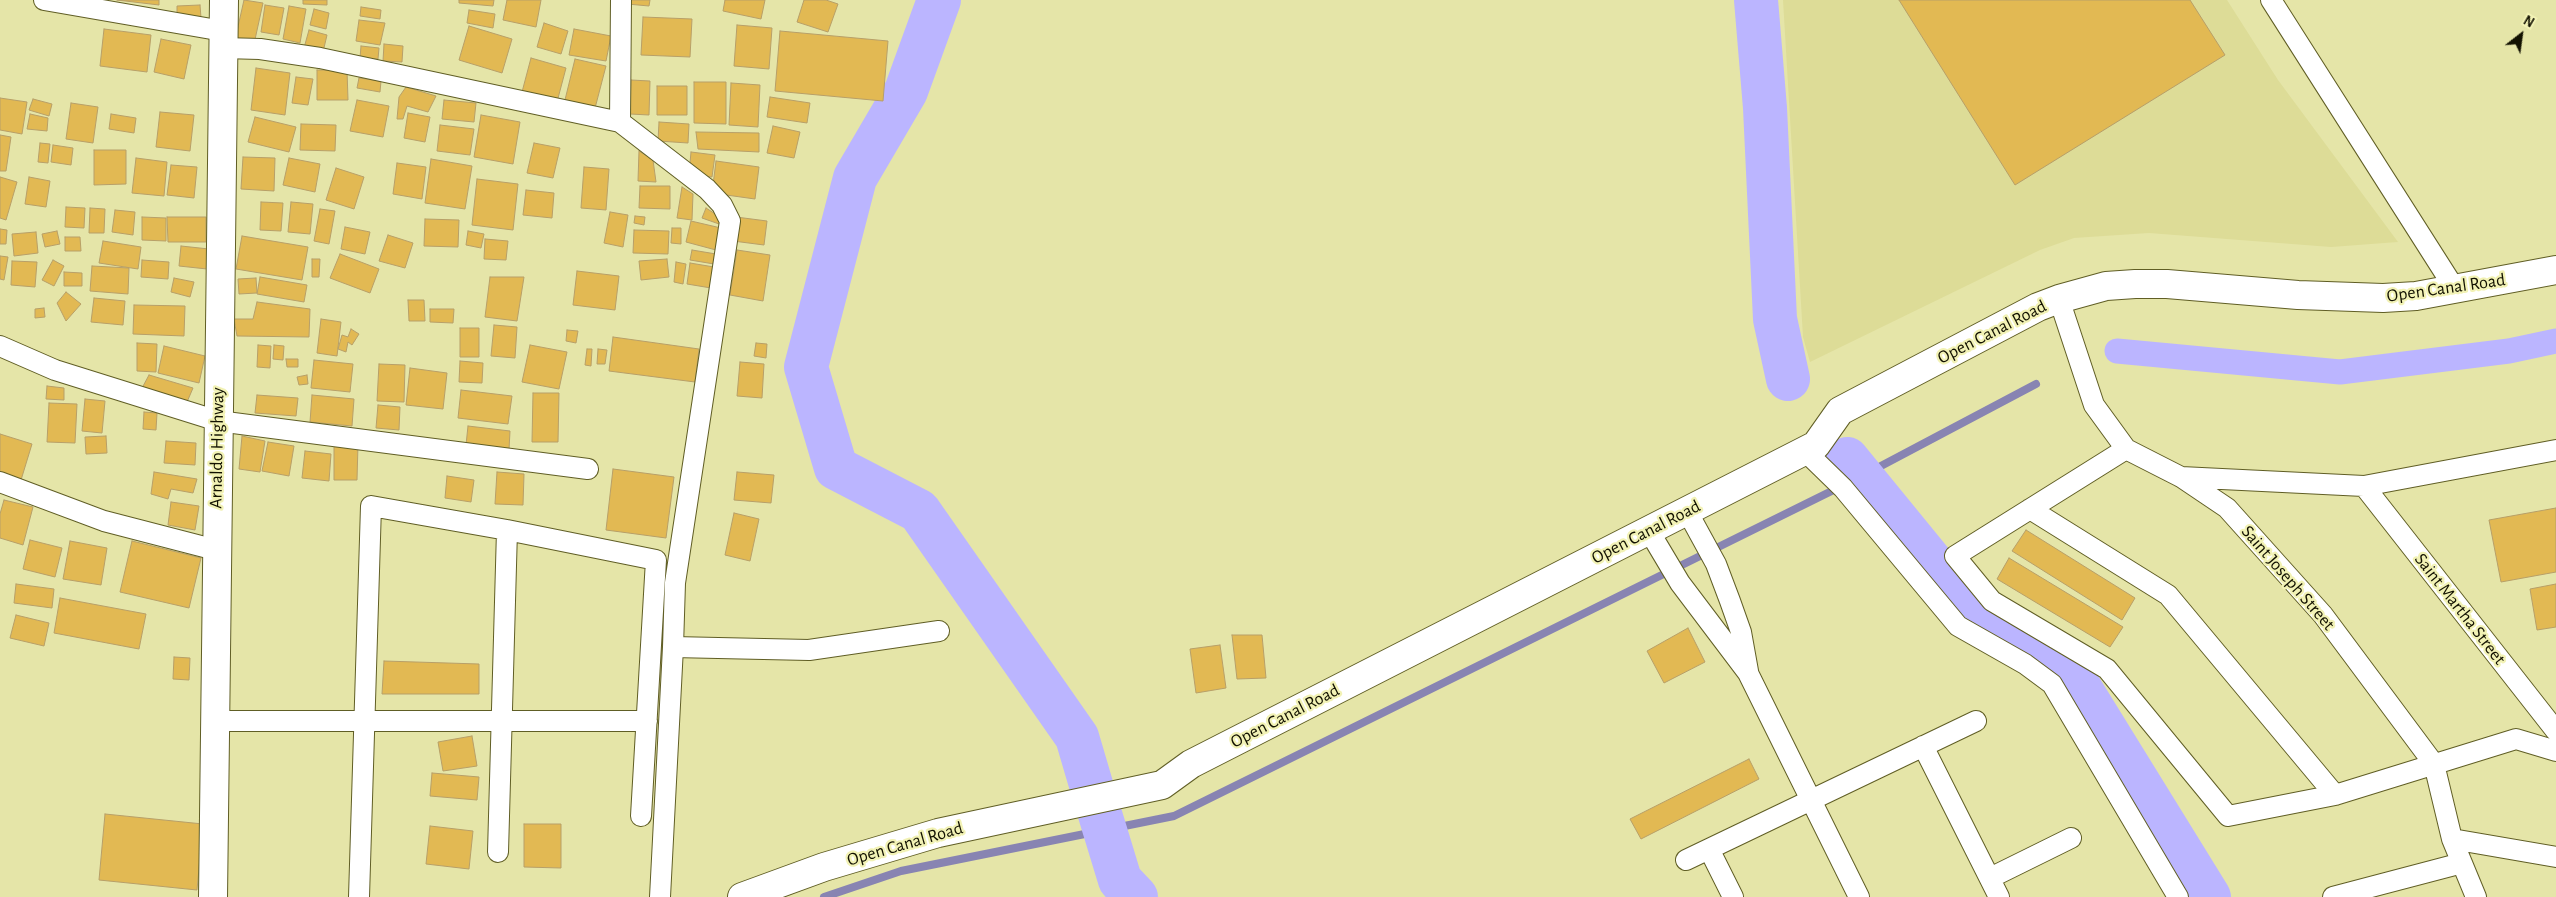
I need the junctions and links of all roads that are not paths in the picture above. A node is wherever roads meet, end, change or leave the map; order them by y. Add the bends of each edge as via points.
1 (44, 0) edge
2 (224, 0) edge
3 (621, 0) edge
4 (2271, 0) edge
5 (223, 40) junction
6 (620, 122) junction
7 (2556, 270) edge
8 (2455, 289) junction
9 (2060, 299) junction
10 (0, 346) edge
11 (218, 421) junction
12 (2126, 449) junction
13 (2556, 450) edge
14 (1805, 451) junction
15 (588, 469) dead end
16 (2181, 477) junction
17 (0, 482) edge
18 (2364, 486) junction
19 (2030, 509) junction
20 (1687, 512) junction
21 (507, 530) junction
22 (1650, 531) junction
23 (216, 550) junction
24 (939, 630) dead end
25 (673, 647) junction
26 (1748, 673) junction
27 (214, 721) junction
28 (363, 721) junction
29 (503, 721) junction
30 (647, 721) junction
31 (1976, 721) dead end
32 (2556, 731) edge
33 (1923, 746) junction
34 (2556, 751) edge
35 (2434, 764) junction
36 (2334, 794) junction
37 (1809, 799) junction
38 (641, 816) dead end
39 (2071, 838) dead end
40 (2452, 839) junction
41 (1709, 849) junction
42 (498, 852) dead end
43 (2556, 857) edge
44 (1686, 860) dead end
45 (2462, 863) junction
46 (1990, 878) junction
47 (213, 897) edge
48 (359, 897) edge
49 (660, 897) edge
50 (742, 897) edge
51 (1733, 897) edge
52 (1860, 897) edge
53 (2000, 897) edge
54 (2178, 897) edge
55 (2333, 897) edge
56 (2476, 897) edge

1 - 5 street
2 - 5 main road, Arnaldo Highway
3 - 6 street
4 - 8 street
5 - 6 street
5 - 11 main road, Arnaldo Highway
6 - 25 street via 706,189 722,206 730,221 675,583
7 - 8 main road, Open Canal Road
8 - 9 main road, Open Canal Road via 2416,296 2366,298 2135,284 2106,286
9 - 12 street, Saint Joseph Street via 2094,405
9 - 14 main road, Open Canal Road via 2038,307 1840,411 1816,445
10 - 11 street via 56,370
11 - 15 street
11 - 23 main road, Arnaldo Highway
12 - 16 street, Saint Joseph Street
12 - 19 street
13 - 18 street
14 - 20 main road, Open Canal Road
14 - 54 street via 1838,483 1958,626 2025,664 2052,684
16 - 18 street
16 - 35 street, Saint Joseph Street via 2227,508 2323,614
17 - 23 street via 104,521
18 - 32 street, Saint Martha Street
19 - 36 street via 2168,595
19 - 36 street via 1955,556 1992,602 2108,668 2228,816
20 - 22 main road, Open Canal Road
20 - 26 street via 1716,564 1742,632
21 - 28 street via 371,506
21 - 29 street
21 - 30 street via 656,560
22 - 26 street via 1680,583
22 - 50 main road, Open Canal Road via 1192,764 1162,785 930,835 824,867
23 - 27 main road, Arnaldo Highway
24 - 25 street via 809,650
25 - 49 street
26 - 37 street
27 - 28 street
27 - 47 main road, Arnaldo Highway
28 - 29 street
28 - 48 street
29 - 30 street
29 - 42 street
30 - 38 street
31 - 33 street
33 - 37 street
33 - 46 street
34 - 35 street via 2516,739
35 - 36 street
35 - 40 street, Saint Joseph Street
37 - 41 street
37 - 52 street
39 - 46 street
40 - 43 street
40 - 45 street, Saint Joseph Street
41 - 44 street
41 - 51 street
45 - 55 street
45 - 56 street, Saint Joseph Street
46 - 53 street

